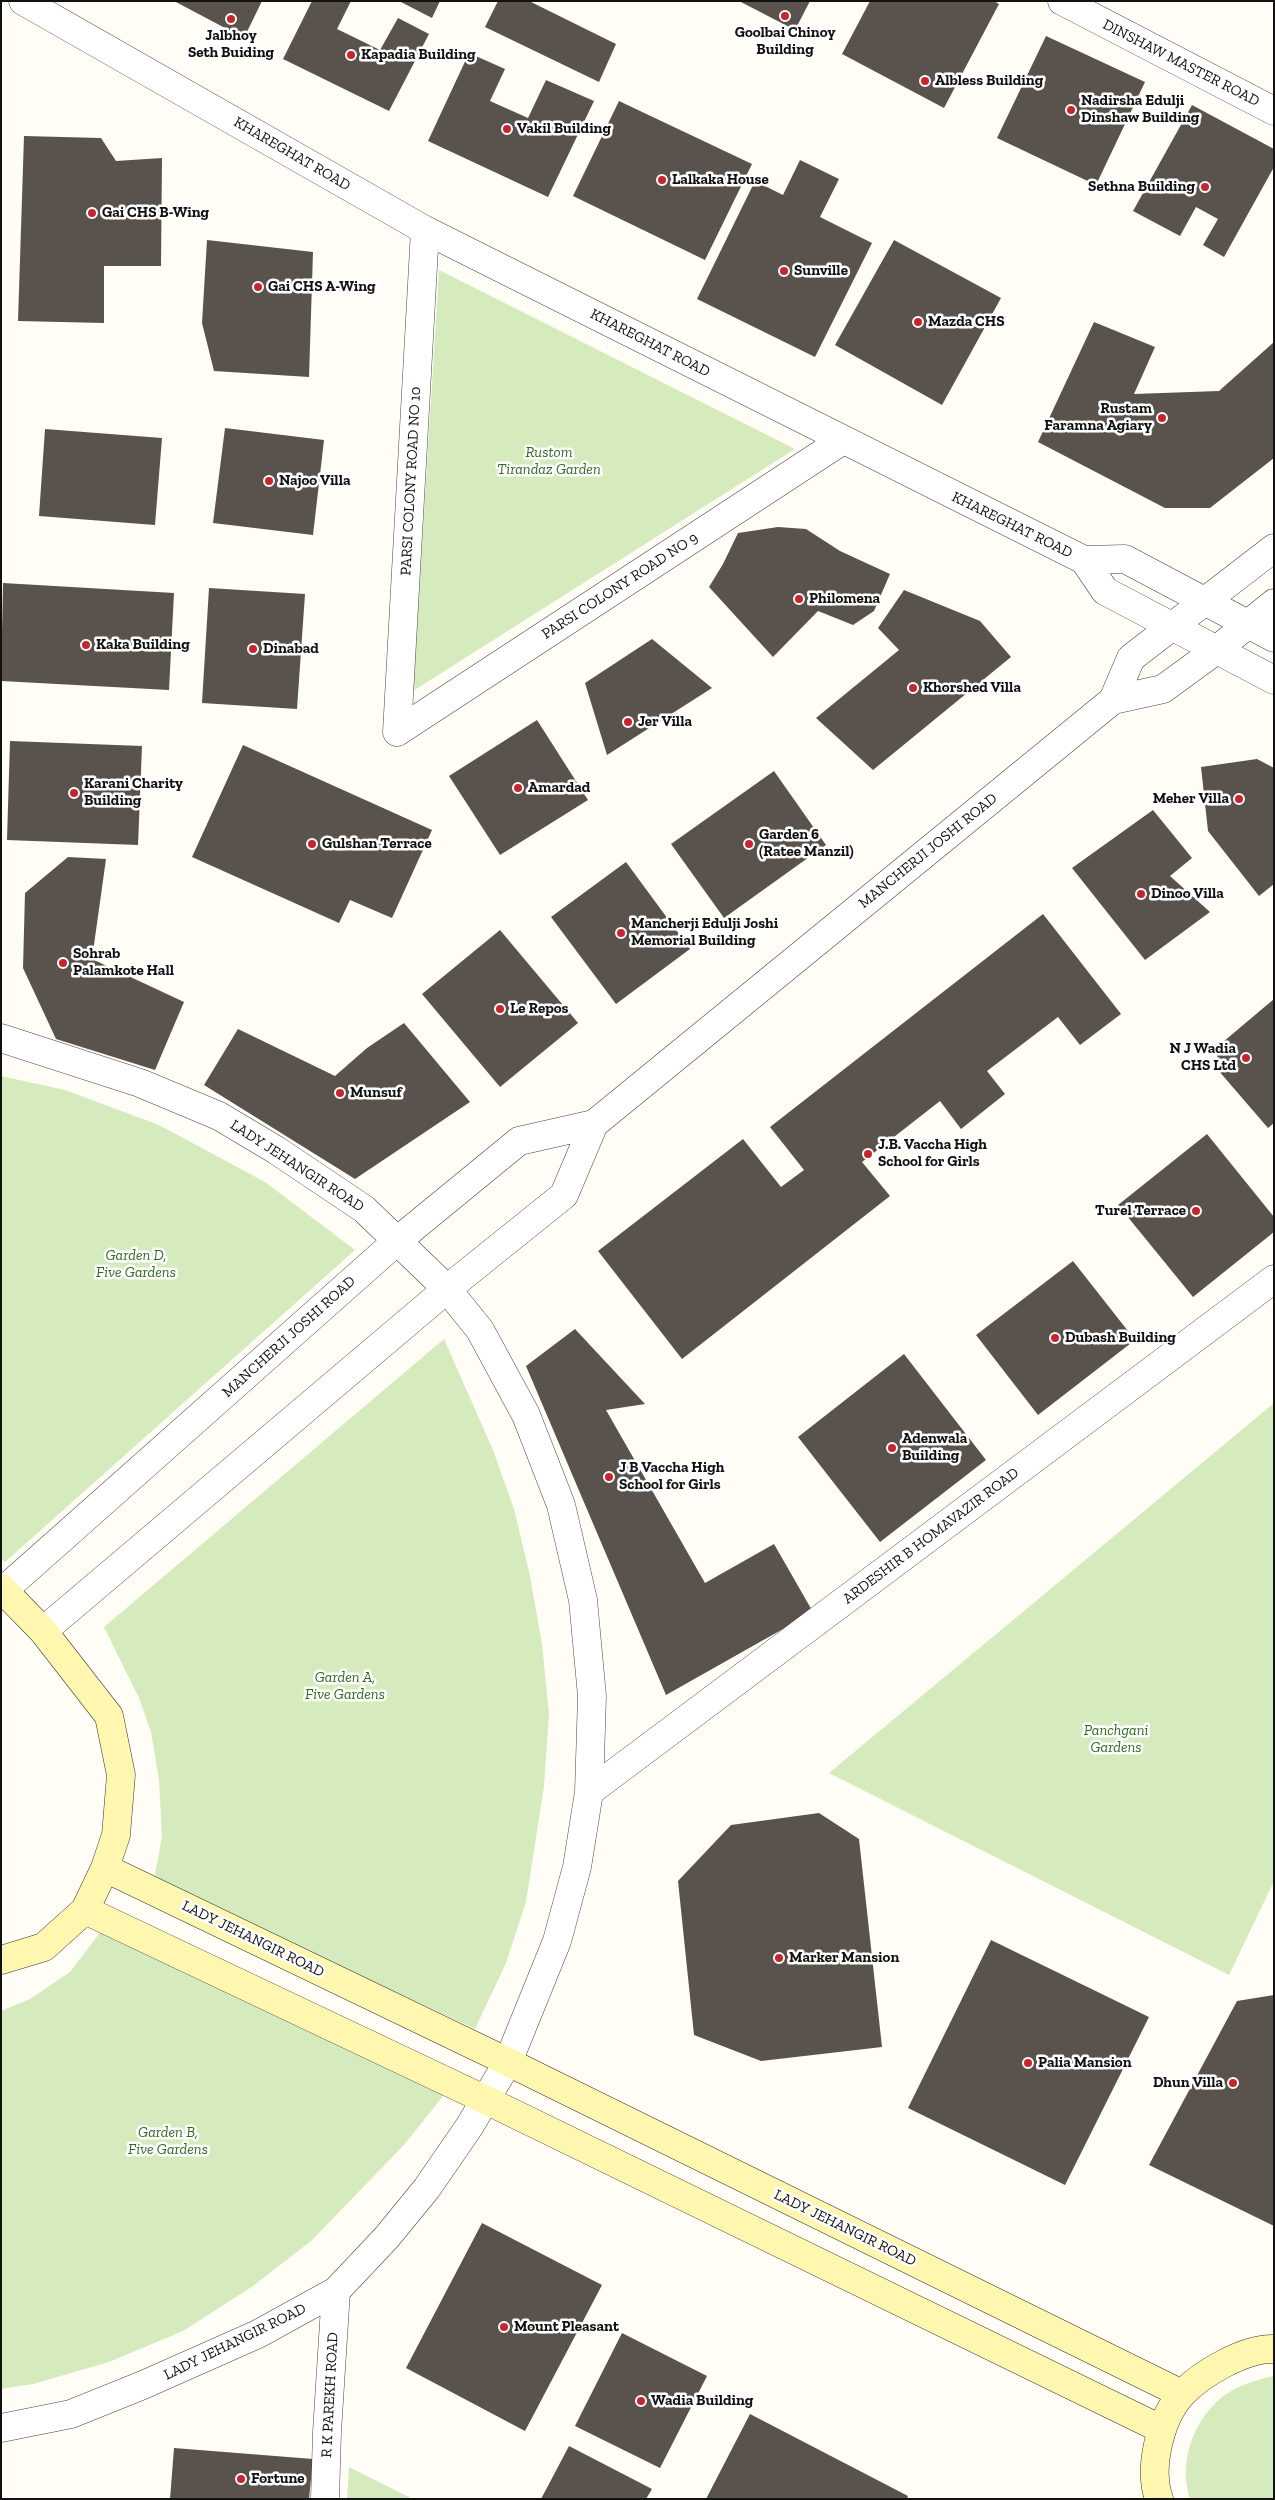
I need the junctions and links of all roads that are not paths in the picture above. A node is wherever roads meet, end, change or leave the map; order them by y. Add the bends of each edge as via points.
1 (23, 1) edge
2 (1062, 1) edge
3 (1274, 111) edge
4 (425, 230) junction
5 (843, 440) junction
6 (1274, 548) edge
7 (1084, 560) junction
8 (1204, 601) junction
9 (1274, 603) edge
10 (1248, 624) junction
11 (1171, 628) junction
12 (1274, 638) edge
13 (1216, 651) junction
14 (1274, 680) edge
15 (1113, 700) junction
16 (397, 732) joint
17 (1, 1038) edge
18 (594, 1124) junction
19 (397, 1241) junction
20 (1274, 1279) edge
21 (447, 1289) junction
22 (3, 1589) edge
23 (44, 1632) junction
24 (588, 1792) junction
25 (105, 1868) junction
26 (85, 1910) junction
27 (1, 1960) edge
28 (508, 2062) junction
29 (486, 2100) junction
30 (336, 2291) junction
31 (1274, 2349) edge
32 (1182, 2394) junction
33 (1, 2428) edge
34 (1161, 2429) junction
35 (326, 2499) edge
36 (1159, 2499) edge

1 - 4 street, KHAREGHAT ROAD
2 - 3 street, DINSHAW MASTER ROAD
4 - 5 street, KHAREGHAT ROAD
4 - 16 street, PARSI COLONY ROAD NO 10
5 - 7 street, KHAREGHAT ROAD
5 - 16 street, PARSI COLONY ROAD NO 9
6 - 8 street
7 - 8 street via 1125,559
7 - 11 street, KHAREGHAT ROAD via 1105,591
8 - 10 street
8 - 11 street
9 - 10 street, MANCHERJI JOSHI ROAD
10 - 12 street
10 - 13 street, MANCHERJI JOSHI ROAD
11 - 13 street, KHAREGHAT ROAD
11 - 15 street via 1131,658
13 - 14 street, KHAREGHAT ROAD
13 - 15 street, MANCHERJI JOSHI ROAD via 1163,689
15 - 18 street, MANCHERJI JOSHI ROAD
17 - 19 street, LADY JEHANGIR ROAD via 140,1083 219,1116 364,1209
18 - 19 street, MANCHERJI JOSHI ROAD via 518,1141
18 - 21 street, MANCHERJI JOSHI ROAD via 564,1194
19 - 21 street, LADY JEHANGIR ROAD
19 - 22 street, MANCHERJI JOSHI ROAD
20 - 24 street, ARDESHIR B HOMAVAZIR ROAD
21 - 23 street, MANCHERJI JOSHI ROAD
21 - 24 street, LADY JEHANGIR ROAD via 480,1330 526,1415 561,1505 583,1600 592,1686
22 - 23 street
23 - 25 street via 109,1716 122,1774 116,1835
24 - 28 street, LADY JEHANGIR ROAD via 577,1868 557,1941
25 - 26 street
25 - 28 street, LADY JEHANGIR ROAD
26 - 27 street via 44,1948
26 - 29 street
28 - 29 street, LADY JEHANGIR ROAD
28 - 32 street, LADY JEHANGIR ROAD
29 - 30 street, LADY JEHANGIR ROAD via 427,2188
29 - 34 street
30 - 33 street, LADY JEHANGIR ROAD via 258,2334 125,2393 71,2414
30 - 35 street, R K PAREKH ROAD
31 - 32 street via 1235,2357
32 - 34 street
34 - 36 street via 1155,2454

